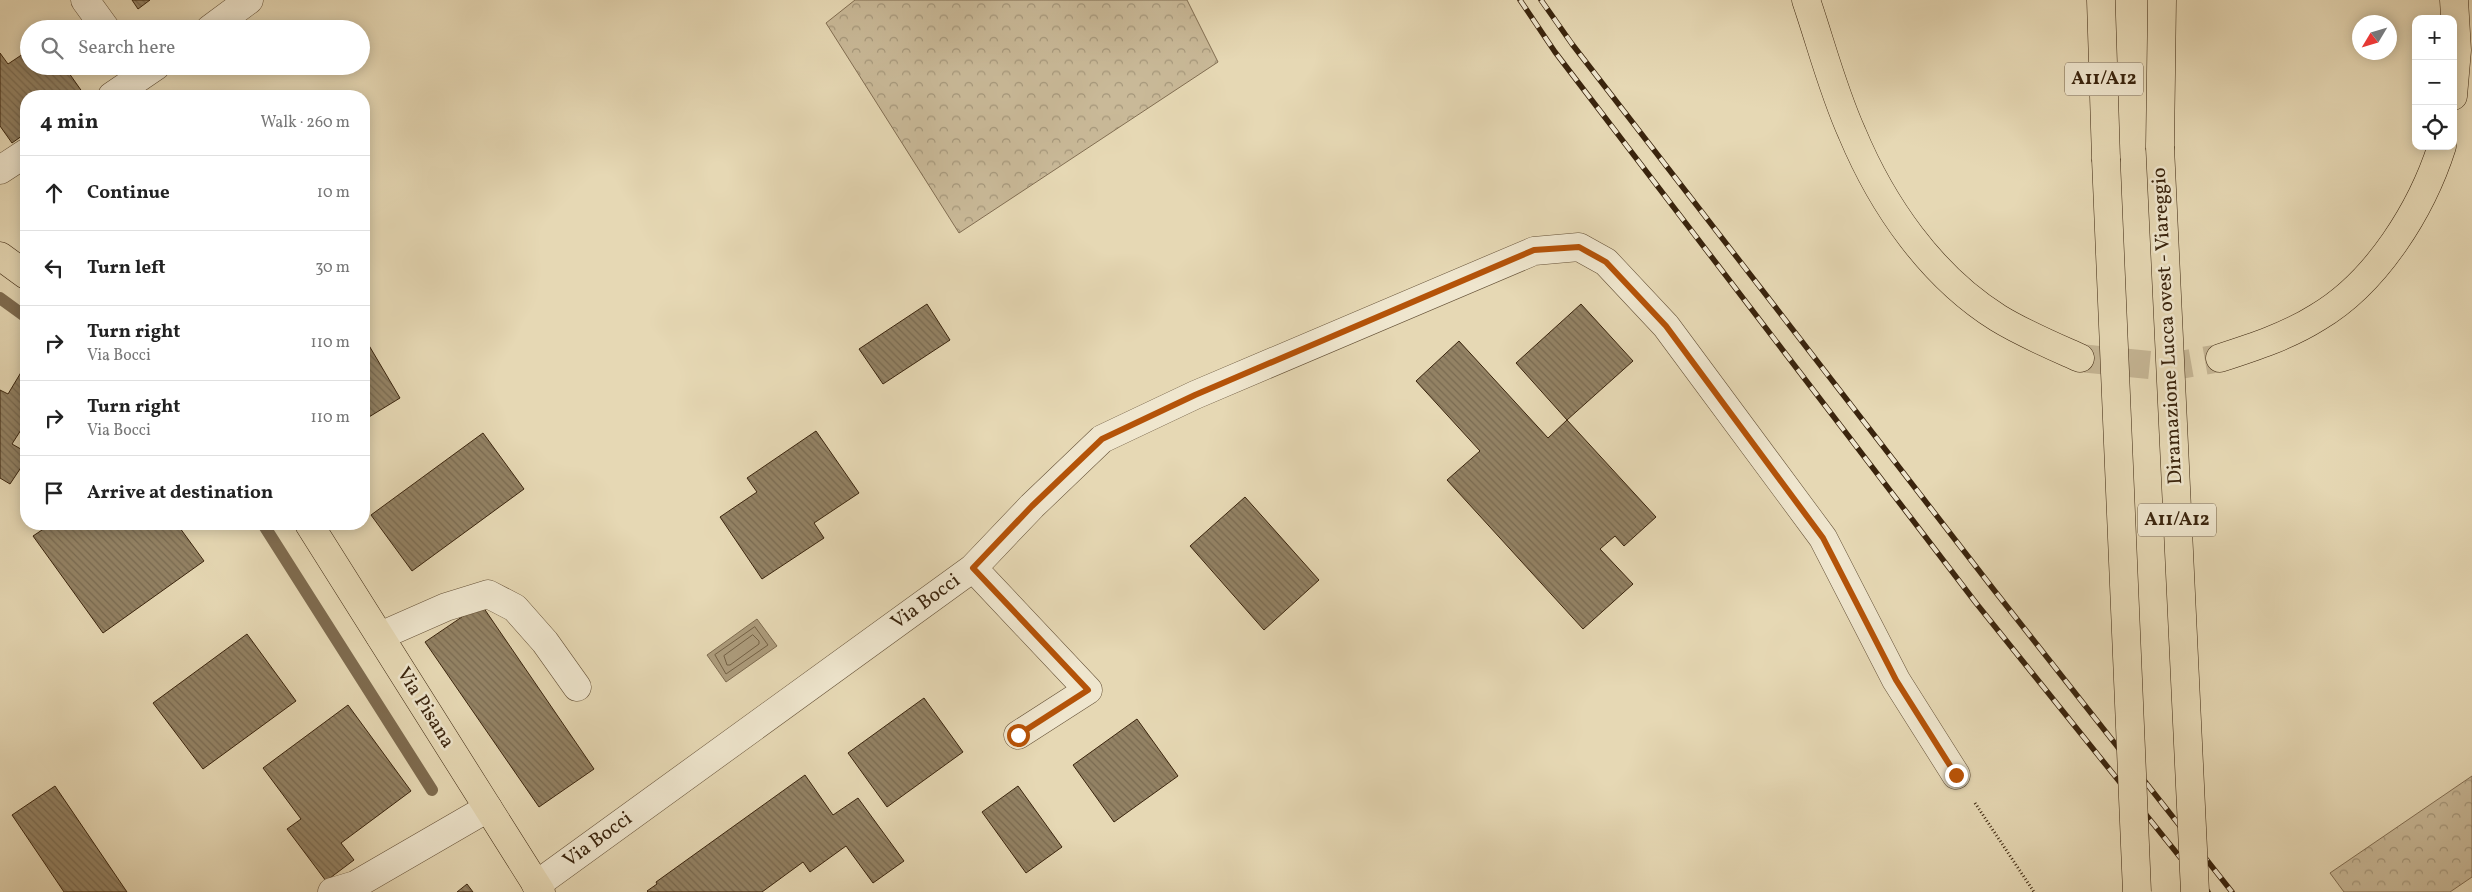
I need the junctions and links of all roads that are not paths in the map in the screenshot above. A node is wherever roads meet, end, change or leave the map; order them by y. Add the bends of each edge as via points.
1 (86, 0) edge
2 (249, 0) edge
3 (1806, 0) edge
4 (2102, 0) edge
5 (2162, 0) edge
6 (2454, 0) edge
7 (100, 20) edge
8 (222, 20) edge
9 (2456, 60) edge
10 (137, 75) edge
11 (119, 90) edge
12 (2441, 150) edge
13 (20, 157) edge
14 (0, 170) edge
15 (0, 256) edge
16 (20, 271) edge
17 (2080, 358) tunnel mouth
18 (2220, 358) tunnel mouth
19 (313, 530) edge
20 (973, 568) junction
21 (380, 636) junction
22 (577, 687) dead end
23 (1018, 735) dead end
24 (1956, 775) road end
25 (488, 808) junction
26 (538, 888) edge
27 (338, 891) edge
28 (2137, 892) edge
29 (2195, 892) edge

1 - 7 street
2 - 8 street
3 - 17 main road via 1851,133 1883,195 1912,238 1951,282 1998,318
4 - 28 main road, A11/A12, bridge
5 - 29 main road, Diramazione Lucca ovest - Viareggio / A11/A12, bridge via 2160,147
6 - 9 main road
10 - 11 street
12 - 18 main road via 2432,178 2410,219 2371,272 2320,316 2291,332
13 - 14 street
15 - 16 main road
19 - 21 main road, Via Pisana
20 - 23 street via 1088,690
20 - 24 street, Via Bocci via 1102,439 1195,395 1534,250 1579,247 1606,262 1666,326 1823,538 1896,680
20 - 26 street, Via Bocci
21 - 22 street via 446,607 488,594 515,608 545,642
21 - 25 main road, Via Pisana
25 - 26 main road, Via Pisana
25 - 27 street via 355,885

